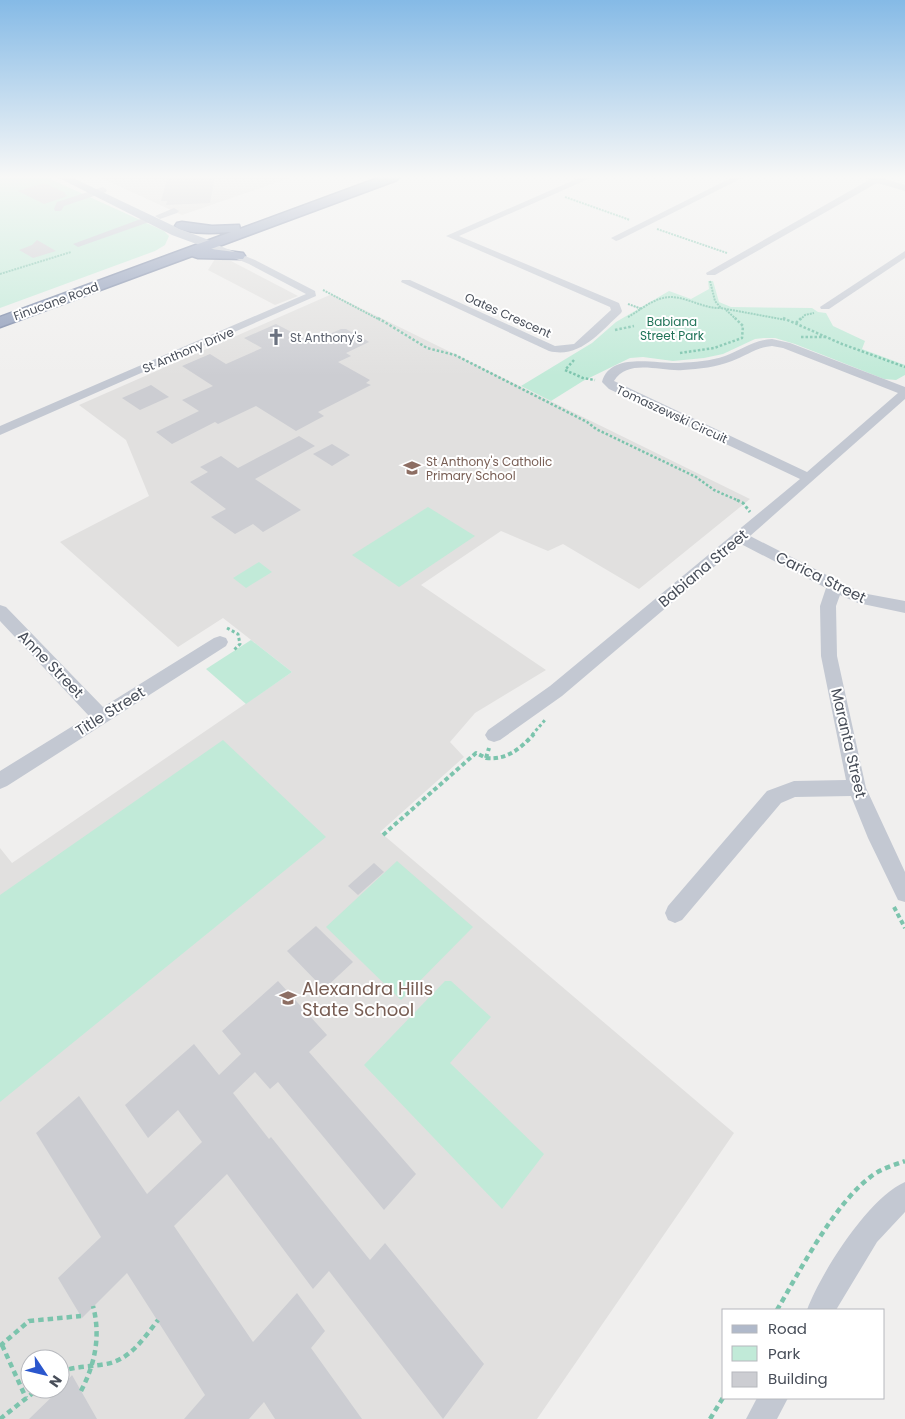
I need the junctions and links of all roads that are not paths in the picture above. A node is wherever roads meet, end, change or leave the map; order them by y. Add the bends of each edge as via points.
1 (173, 243) edge
2 (201, 243) edge
3 (204, 243) edge
4 (213, 243) edge
5 (242, 243) edge
6 (468, 243) edge
7 (762, 243) edge
8 (905, 254) edge
9 (177, 257) junction
10 (244, 257) junction
11 (148, 259) junction
12 (711, 274) road end
13 (406, 282) dead end
14 (825, 307) road end
15 (0, 313) edge
16 (0, 322) edge
17 (905, 392) edge
18 (0, 431) edge
19 (809, 478) junction
20 (740, 537) junction
21 (835, 586) junction
22 (905, 607) edge
23 (0, 611) edge
24 (220, 642) dead end
25 (102, 717) junction
26 (494, 735) road end
27 (0, 781) edge
28 (857, 788) junction
29 (898, 897) edge
30 (674, 913) dead end
31 (905, 1194) edge
32 (822, 1309) edge
33 (772, 1399) edge
34 (761, 1419) edge

1 - 11 highway
2 - 11 highway, Finucane Road
3 - 9 highway, Finucane Road
4 - 10 street
5 - 10 highway via 240,249
6 - 13 street, Oates Crescent via 611,303 617,311 578,346 553,349
7 - 12 street
8 - 14 street
9 - 10 highway via 211,253
9 - 16 highway, Finucane Road
10 - 18 street, St Anthony Drive via 317,292
11 - 15 highway, Finucane Road
17 - 19 street, Babiana Street
17 - 19 street, Tomaszewski Circuit via 786,344 750,338 732,357 670,367 635,363 612,374 608,380 612,386
19 - 20 street, Babiana Street
20 - 21 street, Carica Street
20 - 26 street, Babiana Street via 556,691
21 - 22 street, Carica Street via 858,598
21 - 28 street, Maranta Street via 828,606 829,656
23 - 25 street, Anne Street
24 - 25 street, Title Street
25 - 27 street, Title Street
28 - 29 street, Maranta Street
28 - 30 street via 794,789 774,796
31 - 32 street via 872,1225
33 - 34 street

